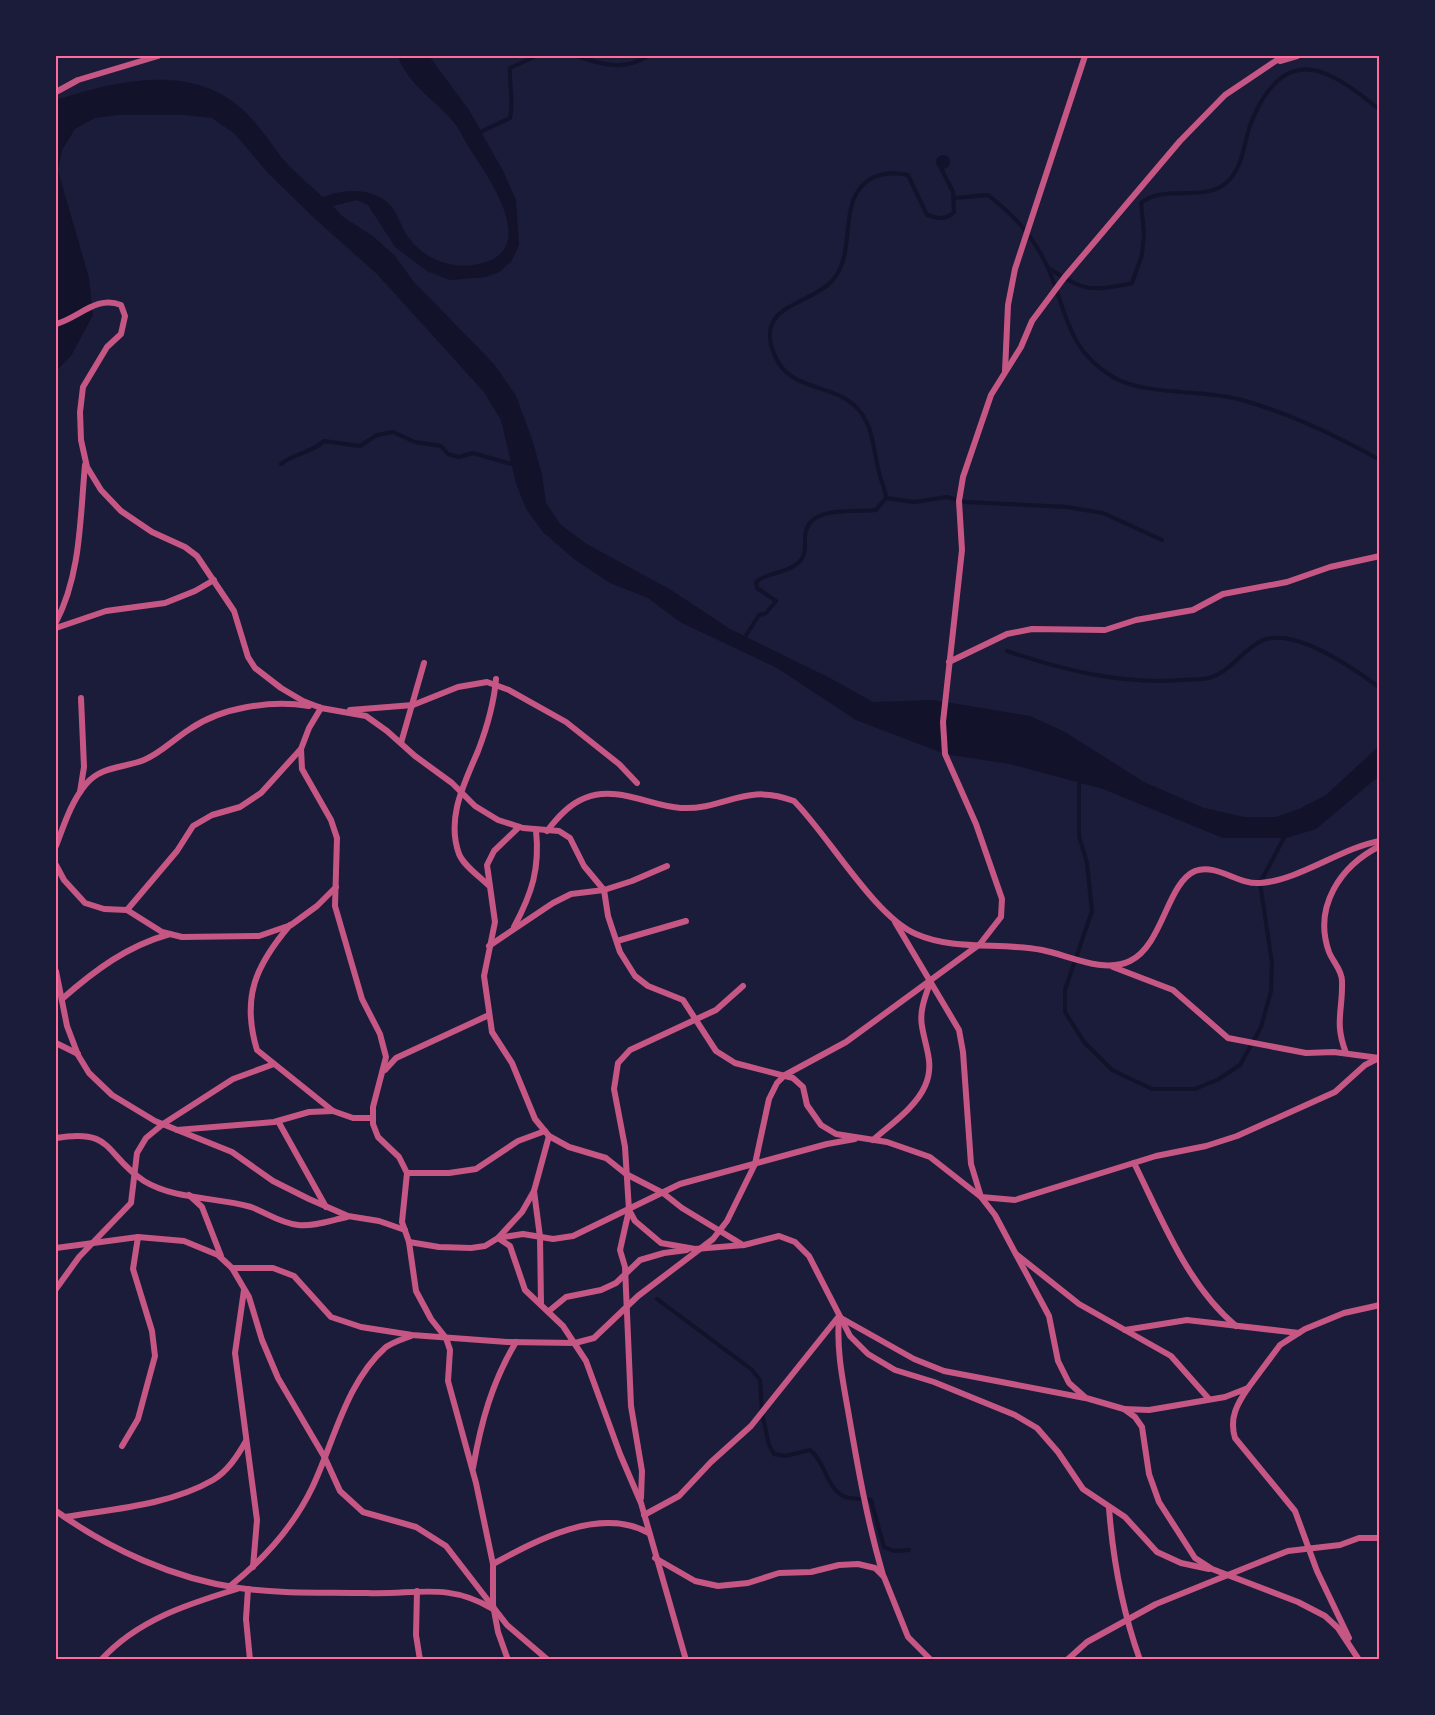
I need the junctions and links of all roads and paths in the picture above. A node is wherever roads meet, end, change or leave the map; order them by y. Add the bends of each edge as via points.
1 (158, 56) edge
2 (1085, 56) edge
3 (1284, 56) edge
4 (1297, 56) edge
5 (1270, 64) junction
6 (56, 92) edge
7 (56, 324) edge
8 (1005, 371) junction
9 (85, 459) junction
10 (1380, 556) edge
11 (214, 580) junction
12 (56, 622) edge
13 (56, 628) edge
14 (949, 662) junction
15 (424, 663) dead end
16 (496, 682) junction
17 (81, 698) dead end
18 (413, 705) junction
19 (321, 708) junction
20 (344, 710) junction
21 (400, 743) junction
22 (301, 749) junction
23 (637, 783) dead end
24 (460, 791) junction
25 (79, 795) junction
26 (519, 827) junction
27 (536, 830) junction
28 (547, 831) junction
29 (1380, 841) edge
30 (56, 846) edge
31 (1380, 846) edge
32 (56, 865) edge
33 (667, 866) dead end
34 (488, 885) junction
35 (336, 887) junction
36 (604, 890) junction
37 (127, 910) junction
38 (893, 919) junction
39 (686, 921) dead end
40 (291, 925) junction
41 (514, 928) junction
42 (171, 934) junction
43 (616, 940) junction
44 (980, 944) junction
45 (488, 946) junction
46 (1113, 966) junction
47 (56, 971) edge
48 (931, 979) junction
49 (743, 986) dead end
50 (62, 999) junction
51 (489, 1015) junction
52 (698, 1019) junction
53 (56, 1043) edge
54 (1346, 1053) junction
55 (78, 1055) junction
56 (1379, 1058) edge
57 (274, 1064) junction
58 (382, 1073) junction
59 (785, 1075) junction
60 (333, 1111) junction
61 (373, 1118) junction
62 (278, 1121) junction
63 (162, 1124) junction
64 (175, 1130) junction
65 (547, 1134) junction
66 (56, 1138) edge
67 (859, 1139) junction
68 (873, 1140) junction
69 (1134, 1163) junction
70 (755, 1164) junction
71 (135, 1173) junction
72 (407, 1173) junction
73 (626, 1174) junction
74 (534, 1191) junction
75 (663, 1193) junction
76 (188, 1195) junction
77 (981, 1197) junction
78 (326, 1207) junction
79 (628, 1210) junction
80 (348, 1216) junction
81 (405, 1230) junction
82 (719, 1231) junction
83 (138, 1237) junction
84 (540, 1237) junction
85 (498, 1238) junction
86 (409, 1242) junction
87 (93, 1243) junction
88 (744, 1245) junction
89 (56, 1248) edge
90 (698, 1249) junction
91 (1013, 1252) junction
92 (223, 1260) junction
93 (232, 1268) junction
94 (625, 1275) junction
95 (56, 1289) edge
96 (244, 1289) junction
97 (541, 1304) junction
98 (1380, 1305) edge
99 (625, 1308) junction
100 (549, 1311) junction
101 (839, 1316) junction
102 (1236, 1326) junction
103 (1125, 1330) junction
104 (1299, 1333) junction
105 (412, 1335) junction
106 (446, 1338) junction
107 (516, 1342) junction
108 (575, 1343) junction
109 (1248, 1388) junction
110 (1086, 1398) junction
111 (1209, 1399) junction
112 (1124, 1410) junction
113 (246, 1440) junction
114 (122, 1446) dead end
115 (325, 1458) junction
116 (473, 1471) junction
117 (641, 1503) junction
118 (1109, 1508) junction
119 (56, 1511) edge
120 (644, 1515) junction
121 (65, 1517) junction
122 (649, 1533) junction
123 (1380, 1538) edge
124 (1308, 1548) junction
125 (655, 1558) junction
126 (493, 1564) junction
127 (253, 1567) junction
128 (1212, 1569) junction
129 (1227, 1575) junction
130 (884, 1577) junction
131 (230, 1586) junction
132 (240, 1588) junction
133 (248, 1589) junction
134 (417, 1592) junction
135 (494, 1610) junction
136 (1128, 1619) junction
137 (1356, 1652) junction
138 (101, 1659) edge
139 (250, 1659) edge
140 (420, 1659) edge
141 (507, 1659) edge
142 (548, 1659) edge
143 (686, 1659) edge
144 (931, 1659) edge
145 (1067, 1659) edge
146 (1140, 1659) edge
147 (1359, 1659) edge

1 - 6 street via 78,80
2 - 8 street via 1025,229 1008,305
3 - 5 street
4 - 5 street
5 - 8 street via 1225,95 1139,188 1032,321
7 - 9 street via 102,302 121,305 125,316 121,334 107,347 83,387 80,412
8 - 14 street via 992,395 961,484 962,550
9 - 11 street via 101,490 121,512 198,556
9 - 12 street via 76,563 68,598
10 - 14 street via 1287,582 1223,594 1192,610 1105,630 1006,634
11 - 13 street via 165,603 106,611
11 - 19 street via 234,611 255,668 281,688
14 - 44 street via 943,722 945,754 976,824 1002,898 1001,917
15 - 18 street
16 - 18 street via 475,683
16 - 23 street via 566,722
16 - 24 street via 478,749
17 - 25 street via 84,767
18 - 20 street
18 - 21 street
19 - 20 street
19 - 22 street
19 - 25 street via 276,703 232,710 192,727 143,760 110,768 87,783
20 - 21 street via 366,716
21 - 24 street
22 - 35 street via 302,769 338,838
22 - 37 street via 261,793 240,807 212,815 193,826
24 - 26 street via 475,806
24 - 34 street via 455,836 460,856
25 - 30 street
26 - 27 street
26 - 34 street via 494,851 487,865
27 - 28 street
27 - 41 street via 537,873
28 - 36 street via 559,831 570,838 584,866
28 - 38 street via 569,807 586,797 630,796 680,808 759,793 777,795 794,801 810,817
29 - 46 street via 1260,884 1207,869 1195,871 1182,880 1143,952 1129,962
31 - 54 street via 1366,852 1344,872 1331,891 1324,913 1325,935 1342,979 1339,1037
32 - 37 street via 85,903
33 - 36 street
34 - 45 street via 495,922
35 - 40 street
35 - 58 street via 335,906 362,999 387,1057
36 - 41 street via 572,894
36 - 43 street
37 - 42 street
38 - 44 street via 916,934
38 - 48 street
39 - 43 street
40 - 42 street via 259,936
40 - 57 street via 270,949 254,979 249,1012 257,1050
41 - 45 street
42 - 50 street via 116,955
43 - 52 street via 635,976 648,986 683,1000
44 - 46 street via 1042,950
44 - 48 street
45 - 51 street via 484,976
46 - 54 street via 1173,990 1228,1038 1306,1053
47 - 50 street
48 - 59 street via 846,1042
48 - 68 street via 922,1006 921,1025 930,1068 925,1087
48 - 77 street via 959,1030 970,1164
49 - 52 street via 716,1010
50 - 55 street
51 - 58 street via 396,1058
51 - 65 street via 492,1032
52 - 59 street via 716,1051 735,1063
52 - 73 street via 630,1050 618,1063 614,1089
53 - 55 street
54 - 56 street
55 - 63 street via 89,1073 112,1095
56 - 69 street via 1365,1065 1335,1092 1284,1116 1206,1146
57 - 60 street
57 - 63 street via 234,1079
58 - 61 street
59 - 67 street via 803,1088 807,1105 821,1125 836,1134
59 - 70 street via 769,1099
60 - 61 street via 353,1118
60 - 62 street via 309,1112
61 - 72 street via 378,1137 399,1157
62 - 64 street
62 - 78 street
63 - 64 street
63 - 71 street via 136,1153
64 - 78 street via 232,1152 273,1181
65 - 72 street via 518,1142 476,1169
65 - 73 street via 569,1147 606,1158
65 - 74 street
66 - 71 street via 84,1135 101,1140
67 - 68 street
67 - 70 street
68 - 77 street via 930,1156
69 - 77 street via 1015,1200
69 - 102 street via 1194,1279 1217,1310
70 - 75 street via 680,1184
70 - 82 street
71 - 76 street via 145,1181
71 - 87 street via 131,1203
72 - 81 street via 402,1222
73 - 75 street
73 - 79 street
74 - 84 street
74 - 85 street via 522,1212
75 - 79 street
75 - 82 street
76 - 80 street via 252,1208 300,1226
76 - 92 street via 202,1207
77 - 91 street via 995,1215
78 - 80 street
79 - 84 street via 573,1236
79 - 90 street via 661,1243
79 - 94 street via 620,1250
80 - 81 street
81 - 86 street
82 - 88 street
82 - 90 street
83 - 87 street
83 - 92 street via 184,1241
83 - 114 street via 133,1269 152,1331 155,1356 138,1419
84 - 85 street via 523,1234
84 - 97 street
85 - 86 street via 471,1248
85 - 97 street via 510,1246 525,1290
86 - 106 street via 416,1291 430,1319
87 - 89 street
87 - 95 street via 62,1276
88 - 90 street
88 - 101 street via 779,1236 795,1242 809,1256
90 - 94 street via 664,1252 640,1260
90 - 99 street
91 - 103 street via 1078,1304
91 - 110 street via 1049,1316 1069,1383
92 - 93 street
93 - 96 street
93 - 105 street via 273,1268 294,1276 331,1317 361,1327
94 - 99 street
94 - 100 street via 601,1290 566,1297
96 - 113 street via 235,1353
96 - 115 street via 278,1378
97 - 100 street
98 - 104 street via 1344,1313
99 - 108 street via 594,1338
99 - 117 street via 631,1406 642,1471
100 - 108 street
101 - 110 street via 914,1359 944,1371
101 - 118 street via 850,1336 868,1354 895,1370 1015,1415 1037,1428 1083,1489
101 - 120 street via 751,1426 679,1496
101 - 130 street via 836,1343 862,1498
102 - 103 street via 1187,1320
102 - 104 street
103 - 111 street via 1171,1356
104 - 109 street via 1280,1345
105 - 106 street
105 - 115 street via 388,1346 368,1367 355,1387
106 - 107 street
106 - 116 street via 450,1350 448,1381
107 - 108 street
107 - 116 street via 486,1405
108 - 117 street via 586,1361
109 - 111 street
109 - 124 street via 1235,1407 1231,1427 1234,1438 1295,1511
110 - 112 street
111 - 112 street via 1149,1410
112 - 128 street via 1143,1427 1149,1474 1159,1502 1195,1558
113 - 121 street via 235,1460 215,1479 174,1496
113 - 127 street via 257,1520
115 - 127 street via 311,1490 283,1534
115 - 135 street via 340,1491 363,1512 416,1527 446,1546
116 - 126 street
117 - 120 street
118 - 128 street via 1125,1517 1157,1552 1181,1563
118 - 136 street via 1112,1552
119 - 121 street
120 - 122 street
121 - 131 street via 128,1553 185,1576
122 - 125 street
122 - 126 street via 613,1521 575,1528
123 - 124 street
124 - 129 street via 1288,1551
124 - 137 street
125 - 130 street via 695,1581 718,1586 839,1565 875,1568
125 - 143 street
126 - 135 street
127 - 131 street
128 - 129 street
129 - 136 street
129 - 137 street via 1325,1616
130 - 144 street via 908,1637
131 - 132 street
132 - 133 street
132 - 138 street via 185,1605 142,1626
133 - 134 street
133 - 139 street
134 - 135 street via 458,1592
134 - 140 street
135 - 141 street
135 - 142 street
136 - 145 street via 1087,1642
136 - 146 street
137 - 147 street

